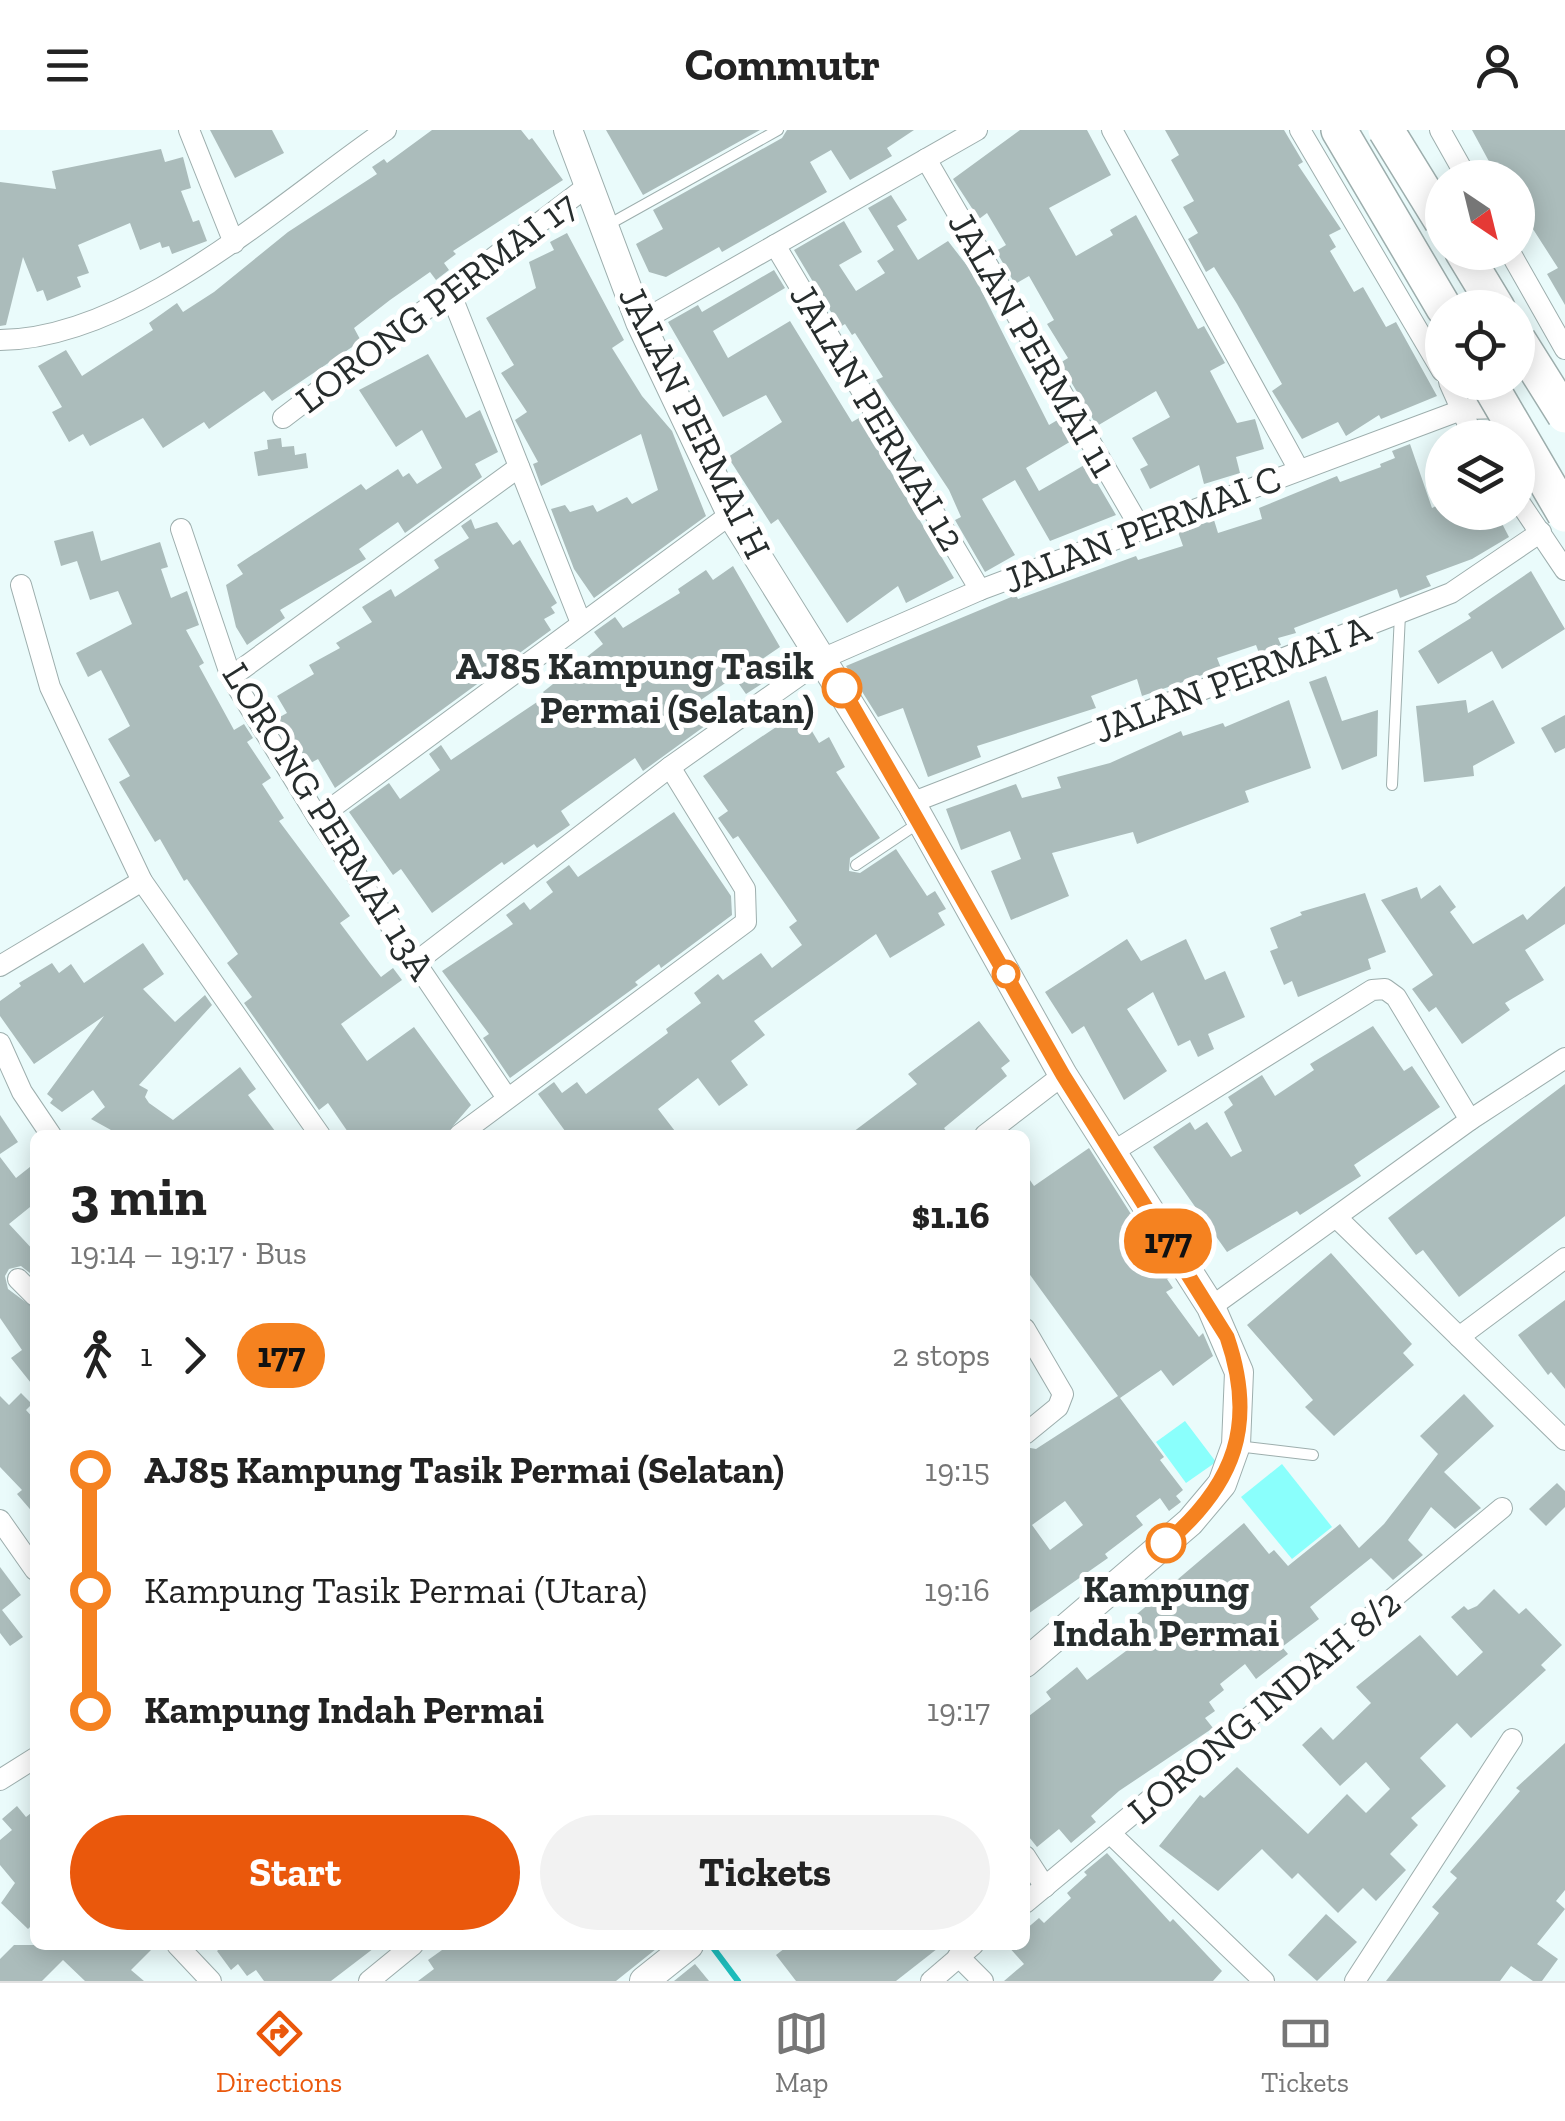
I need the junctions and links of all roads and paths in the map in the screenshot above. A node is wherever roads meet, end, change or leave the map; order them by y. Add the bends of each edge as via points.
1 (189, 130) edge
2 (568, 130) edge
3 (778, 130) edge
4 (978, 130) edge
5 (1112, 130) edge
6 (1300, 130) edge
7 (1339, 130) edge
8 (1353, 130) edge
9 (1386, 130) edge
10 (1440, 130) edge
11 (377, 133) edge
12 (944, 138) edge
13 (926, 160) junction
14 (1457, 160) edge
15 (589, 185) junction
16 (1425, 195) edge
17 (605, 227) junction
18 (234, 243) junction
19 (775, 245) junction
20 (1521, 270) edge
21 (1433, 290) edge
22 (1444, 290) edge
23 (450, 292) junction
24 (640, 322) junction
25 (1562, 339) edge
26 (0, 340) edge
27 (1425, 343) edge
28 (1535, 348) edge
29 (1535, 376) edge
30 (1535, 383) edge
31 (1459, 400) edge
32 (1472, 400) edge
33 (1496, 400) edge
34 (1508, 400) edge
35 (1464, 409) junction
36 (1516, 413) junction
37 (1565, 416) edge
38 (284, 418) dead end
39 (1468, 420) edge
40 (1565, 436) edge
41 (519, 466) junction
42 (1300, 470) junction
43 (1565, 492) edge
44 (731, 514) junction
45 (1553, 523) edge
46 (181, 528) dead end
47 (1141, 530) junction
48 (1565, 570) edge
49 (21, 584) dead end
50 (980, 590) junction
51 (1400, 614) junction
52 (581, 624) junction
53 (824, 658) junction
54 (232, 677) junction
55 (670, 767) junction
56 (1392, 785) dead end
57 (916, 813) junction
58 (318, 818) junction
59 (856, 865) dead end
60 (142, 882) junction
61 (416, 962) junction
62 (0, 966) edge
63 (0, 1042) edge
64 (1565, 1058) edge
65 (1063, 1075) junction
66 (507, 1098) junction
67 (1470, 1120) junction
68 (48, 1130) edge
69 (316, 1130) edge
70 (465, 1130) edge
71 (992, 1130) edge
72 (1111, 1153) junction
73 (1336, 1216) junction
74 (1565, 1258) edge
75 (18, 1280) dead end
76 (30, 1291) edge
77 (1211, 1307) junction
78 (1030, 1336) edge
79 (1459, 1337) junction
80 (1030, 1430) edge
81 (1565, 1440) edge
82 (1236, 1446) junction
83 (1313, 1455) dead end
84 (1502, 1508) dead end
85 (0, 1520) edge
86 (30, 1563) edge
87 (1030, 1659) edge
88 (1512, 1739) dead end
89 (30, 1761) edge
90 (0, 1780) edge
91 (1110, 1834) junction
92 (1030, 1864) edge
93 (1045, 1887) junction
94 (1030, 1899) edge
95 (182, 1950) edge
96 (407, 1950) edge
97 (684, 1950) edge
98 (965, 1951) edge
99 (211, 1981) edge
100 (369, 1981) edge
101 (644, 1981) edge
102 (931, 1981) edge
103 (983, 1981) edge
104 (1264, 1981) edge
105 (1355, 1981) edge

1 - 18 street
2 - 15 street, JALAN PERMAI H
3 - 17 lane
4 - 12 street
5 - 42 street
6 - 27 street
7 - 21 highway
8 - 22 street
9 - 16 highway, bridge
10 - 14 street
11 - 18 street
12 - 13 street
13 - 19 street
13 - 47 street, JALAN PERMAI 11
15 - 17 street, JALAN PERMAI H
15 - 23 street, LORONG PERMAI 17
17 - 24 street, JALAN PERMAI H
18 - 26 street via 166,286 72,327
19 - 24 street
19 - 50 street, JALAN PERMAI 12
20 - 25 street
23 - 38 street, LORONG PERMAI 17
23 - 41 street
24 - 44 street, JALAN PERMAI H
25 - 28 street
29 - 37 highway, bridge
30 - 40 street
31 - 35 street
32 - 35 street, JALAN PERMAI C
33 - 45 highway, bridge
34 - 36 street
35 - 36 street, JALAN PERMAI C via 1498,405
35 - 39 street
35 - 42 street, JALAN PERMAI C
36 - 43 street
41 - 52 street
41 - 54 street
42 - 47 street, JALAN PERMAI C
44 - 52 street
44 - 53 street, JALAN PERMAI H
45 - 48 street
45 - 51 street, JALAN PERMAI A via 1451,593
46 - 54 street, LORONG PERMAI 13A
47 - 50 street, JALAN PERMAI C
49 - 60 street via 50,687
50 - 53 street, JALAN PERMAI C
51 - 56 lane
51 - 57 street, JALAN PERMAI A
52 - 58 street
53 - 55 street, JALAN PERMAI C
53 - 57 street, JALAN PERMAI H
54 - 58 street, LORONG PERMAI 13A
55 - 61 street, JALAN PERMAI C
55 - 66 street via 745,889 746,922
57 - 59 lane
57 - 65 street, JALAN PERMAI H
58 - 61 street, LORONG PERMAI 13A
60 - 62 street
60 - 69 street
61 - 66 street, LORONG PERMAI 13A
63 - 68 street
64 - 67 street
65 - 71 street
65 - 72 street, JALAN PERMAI H
66 - 70 street
67 - 72 street via 1396,997 1372,990
67 - 73 street
72 - 77 street, JALAN PERMAI H
73 - 77 street
73 - 79 street
74 - 79 street
75 - 76 street
77 - 82 street, JALAN PERMAI H via 1239,1372
78 - 80 street via 1064,1394
79 - 81 street
82 - 83 lane
82 - 87 street, JALAN PERMAI H via 1222,1484 1190,1522
84 - 91 street, LORONG INDAH 8/2
85 - 86 street
88 - 105 street
89 - 90 street
91 - 93 street, LORONG INDAH 8/2
91 - 104 street
92 - 93 street
93 - 94 street, LORONG INDAH 8/2
95 - 99 street
96 - 100 street
97 - 101 street
98 - 102 street
98 - 103 street

